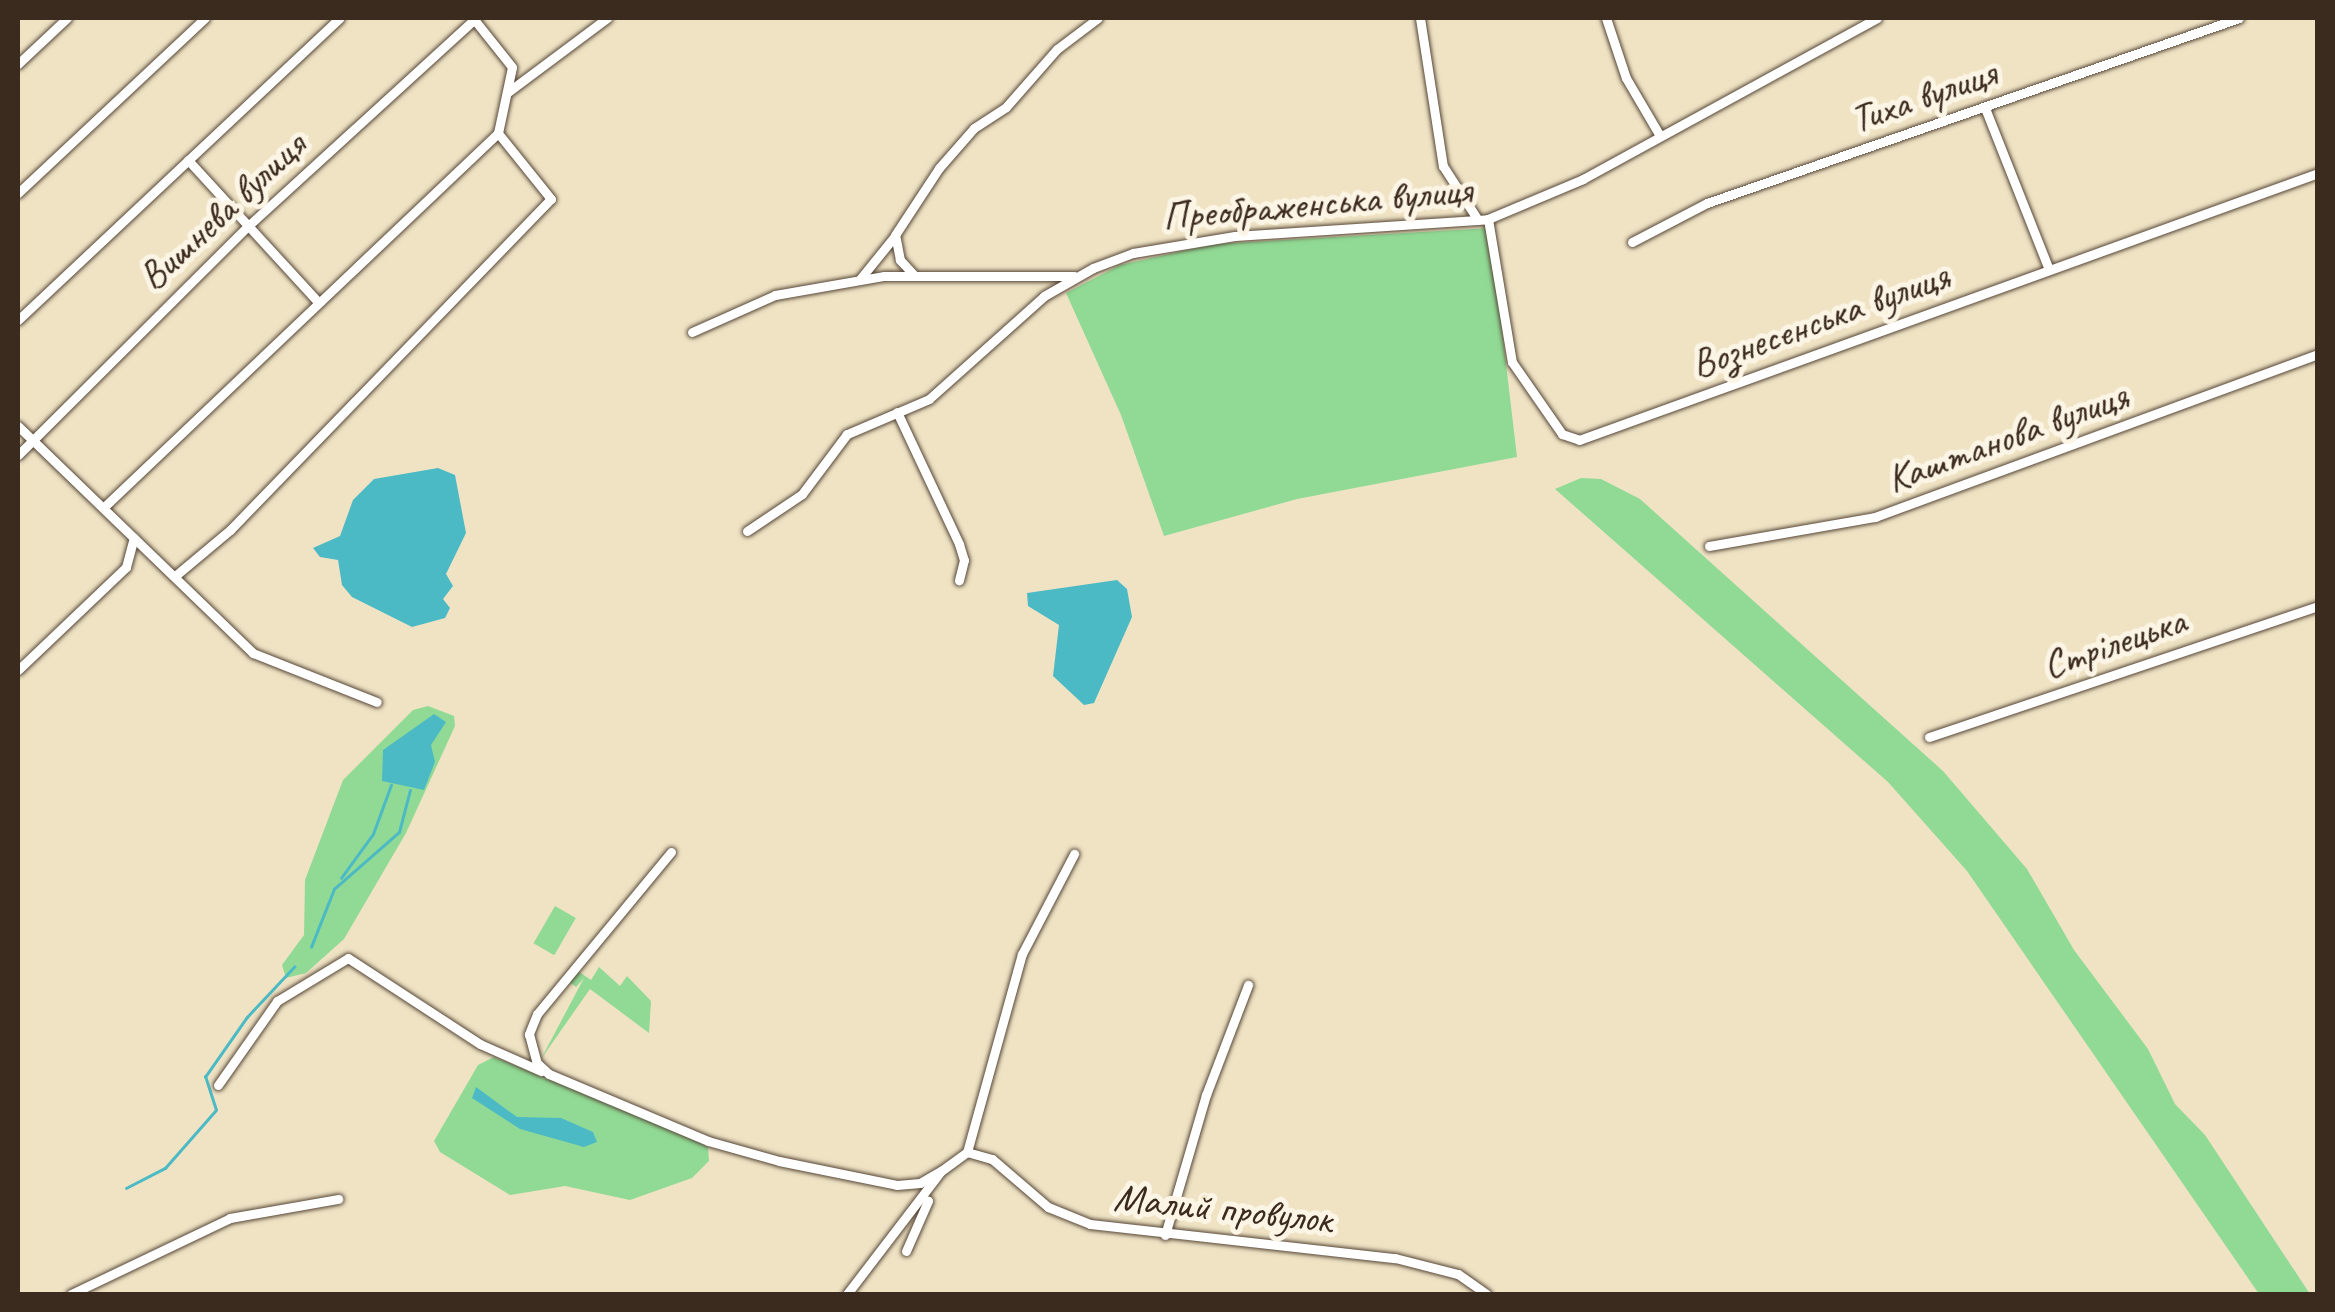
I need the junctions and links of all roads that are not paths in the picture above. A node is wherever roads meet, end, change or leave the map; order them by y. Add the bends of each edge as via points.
1 (45, 18) edge
2 (67, 18) edge
3 (205, 18) edge
4 (340, 18) edge
5 (474, 18) edge
6 (607, 18) edge
7 (1098, 18) edge
8 (1420, 18) edge
9 (1606, 18) edge
10 (1877, 18) edge
11 (2238, 18) edge
12 (56, 28) junction
13 (18, 64) edge
14 (508, 92) junction
15 (1985, 108) junction
16 (498, 134) junction
17 (1660, 136) junction
18 (188, 160) junction
19 (2318, 173) edge
20 (18, 194) edge
21 (1483, 220) junction
22 (248, 226) junction
23 (895, 236) junction
24 (1632, 242) dead end
25 (2049, 270) junction
26 (916, 276) junction
27 (1078, 276) junction
28 (858, 281) junction
29 (318, 302) junction
30 (18, 320) edge
31 (692, 332) dead end
32 (2318, 354) edge
33 (898, 412) junction
34 (18, 426) edge
35 (31, 438) junction
36 (18, 455) edge
37 (104, 507) junction
38 (747, 532) dead end
39 (133, 535) junction
40 (1709, 546) dead end
41 (175, 576) junction
42 (959, 580) dead end
43 (2318, 606) edge
44 (18, 670) edge
45 (377, 702) dead end
46 (1929, 737) dead end
47 (672, 852) dead end
48 (1074, 854) dead end
49 (1248, 985) dead end
50 (549, 1074) junction
51 (218, 1085) dead end
52 (967, 1152) junction
53 (940, 1171) junction
54 (338, 1198) dead end
55 (1165, 1236) junction
56 (906, 1251) dead end
57 (71, 1294) edge
58 (847, 1294) edge
59 (1487, 1294) edge

1 - 12 street
2 - 12 street
3 - 20 street
4 - 18 street
5 - 14 street via 510,57
5 - 22 street, Вишнева вулиця
6 - 14 street
7 - 23 street via 1057,49 1006,107 960,141
8 - 21 street via 1443,166
9 - 17 street via 1626,78
10 - 17 street, Преображенська вулиця
11 - 15 street, Тиха вулиця
12 - 13 street
14 - 16 street
15 - 24 street, Тиха вулиця via 1707,204
15 - 25 street
16 - 29 street
16 - 41 street via 552,200 230,530
17 - 21 street, Преображенська вулиця via 1583,179
18 - 22 street
18 - 30 street
19 - 25 street, Вознесенська вулиця
21 - 25 street, Вознесенська вулиця via 1512,362 1562,434 1579,440
21 - 27 street, Преображенська вулиця via 1172,244
22 - 29 street
22 - 35 street, Вишнева вулиця
23 - 26 street via 900,260
23 - 28 street
26 - 27 street, Преображенська вулиця
26 - 28 street, Преображенська вулиця
27 - 33 street, Преображенська вулиця via 1044,296 959,377
28 - 31 street, Преображенська вулиця via 775,296
29 - 37 street
32 - 40 street, Каштанова вулиця via 1902,508 1814,532
33 - 38 street, Преображенська вулиця via 847,434 802,494
33 - 42 street via 959,544
34 - 35 street
35 - 36 street, Вишнева вулиця
35 - 37 street
37 - 39 street
39 - 41 street
39 - 44 street via 135,552 126,566
41 - 45 street via 253,654
43 - 46 street, Стрілецька
47 - 50 street via 537,1014 529,1044
48 - 52 street via 1022,954
49 - 55 street via 1206,1095
50 - 51 street via 480,1044 348,958 278,1001
50 - 53 street via 708,1141 778,1161 897,1185 920,1183
52 - 53 street
52 - 55 street, Малий провулок via 992,1159 1064,1216
53 - 56 street
53 - 58 street
54 - 57 street via 230,1218
55 - 59 street, Малий провулок via 1395,1258 1458,1274

